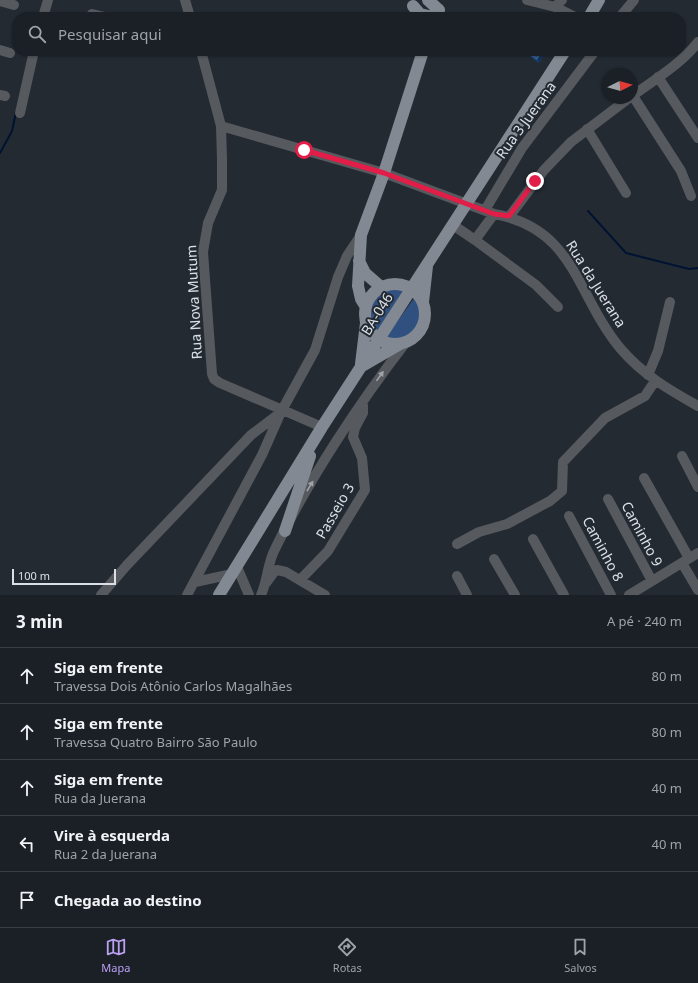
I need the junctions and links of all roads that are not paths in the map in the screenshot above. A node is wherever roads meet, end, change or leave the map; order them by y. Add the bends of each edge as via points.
1 (48, 0) edge
2 (185, 0) edge
3 (428, 0) edge
4 (599, 0) edge
5 (0, 1) edge
6 (534, 1) edge
7 (628, 2) edge
8 (14, 4) dead end
9 (558, 4) edge
10 (438, 11) edge
11 (44, 12) edge
12 (189, 12) edge
13 (568, 12) edge
14 (592, 12) edge
15 (623, 12) edge
16 (698, 42) edge
17 (0, 50) edge
18 (10, 53) dead end
19 (686, 54) edge
20 (33, 56) edge
21 (202, 56) edge
22 (419, 56) edge
23 (562, 56) edge
24 (591, 56) edge
25 (683, 56) edge
26 (658, 77) junction
27 (638, 92) edge
28 (621, 104) edge
29 (637, 104) edge
30 (20, 113) dead end
31 (221, 126) junction
32 (587, 129) junction
33 (698, 138) edge
34 (384, 173) junction
35 (626, 193) dead end
36 (691, 196) dead end
37 (467, 202) junction
38 (490, 212) junction
39 (509, 216) junction
40 (453, 225) junction
41 (361, 235) junction
42 (475, 240) junction
43 (359, 261) junction
44 (428, 263) junction
45 (394, 284) junction
46 (381, 287) junction
47 (411, 288) junction
48 (423, 302) junction
49 (670, 302) dead end
50 (366, 307) junction
51 (558, 307) dead end
52 (366, 323) junction
53 (379, 340) junction
54 (404, 342) junction
55 (361, 366) junction
56 (651, 378) junction
57 (363, 402) junction
58 (698, 406) edge
59 (282, 411) junction
60 (322, 427) junction
61 (315, 437) junction
62 (682, 456) dead end
63 (644, 478) dead end
64 (698, 487) edge
65 (608, 499) dead end
66 (569, 516) dead end
67 (285, 531) junction
68 (533, 539) dead end
69 (457, 544) dead end
70 (698, 553) edge
71 (494, 559) dead end
72 (685, 561) junction
73 (234, 570) junction
74 (457, 576) dead end
75 (300, 580) junction
76 (652, 581) junction
77 (195, 582) junction
78 (265, 584) junction
79 (698, 590) edge
80 (101, 595) edge
81 (187, 595) edge
82 (219, 595) edge
83 (249, 595) edge
84 (261, 595) edge
85 (325, 595) edge
86 (467, 595) edge
87 (515, 595) edge
88 (564, 595) edge
89 (611, 595) edge
90 (629, 595) edge

1 - 11 street
2 - 12 street
3 - 10 main road
4 - 14 main road
5 - 8 street
6 - 9 street
7 - 15 street
9 - 13 street
16 - 19 street
17 - 18 street
20 - 30 street
21 - 31 street, Rua Nova Mutum
22 - 34 main road
23 - 37 main road, BA-046 / BA-046
24 - 38 street, Rua 3 Juerana via 522,148
25 - 26 street
26 - 27 street
26 - 33 street
28 - 32 street
29 - 36 street via 681,171
31 - 34 street, Rua da Juerana
31 - 59 street, Rua Nova Mutum via 222,190 208,223 203,252 212,374 220,383
32 - 35 street
32 - 39 street via 544,170
34 - 37 street, Rua da Juerana
34 - 41 main road
37 - 38 street, Rua da Juerana
37 - 40 main road, BA-046 / BA-046
38 - 39 street, Rua da Juerana
38 - 42 street, Rua 3 Juerana
39 - 56 street, Rua da Juerana via 531,225 556,246 566,258 620,348
40 - 42 street
40 - 44 main road, BA-046 / BA-046
41 - 43 main road
41 - 59 street via 347,256 338,277 314,350
42 - 51 street via 536,285
43 - 46 main road via 365,273
43 - 50 main road via 359,293
44 - 45 main road
44 - 47 main road, BA-046 / BA-046
44 - 48 main road
45 - 46 main road
45 - 47 main road
46 - 50 main road via 369,299
47 - 48 main road
47 - 53 main road, BA-046 / BA-046
48 - 54 main road via 425,320 422,328 417,335
49 - 56 street
50 - 52 main road
52 - 53 main road via 371,333
52 - 55 main road
53 - 54 main road via 394,344
53 - 55 main road, BA-046 / BA-046
54 - 55 main road
57 -> 54 street
55 - 60 main road, BA-046 / BA-046
56 - 58 street, Rua da Juerana
56 - 69 street via 645,396 605,418 563,462 562,491 550,501 507,524 479,532
67 -> 57 street via 323,464
57 - 75 street, Passeio 3 via 363,413 353,437 363,462 365,490 328,551
59 - 60 street, Rua Nova Mutum
59 - 77 street via 259,462
59 - 80 street via 251,435
60 - 61 main road, BA-046 / BA-046
61 - 67 main road
61 - 73 main road, BA-046 / BA-046
62 - 64 street
63 - 72 street
65 - 76 street, Caminho 9
66 - 89 street, Caminho 8
67 - 78 street via 274,549 266,570
68 - 88 street
70 - 72 street
71 - 87 street
72 - 76 street
72 - 79 street
73 - 77 street
73 - 82 main road, BA-046 / BA-046
73 - 83 street
74 - 86 street
75 - 78 street via 277,570
75 - 85 street
76 - 90 street
77 - 81 street
78 - 84 street

